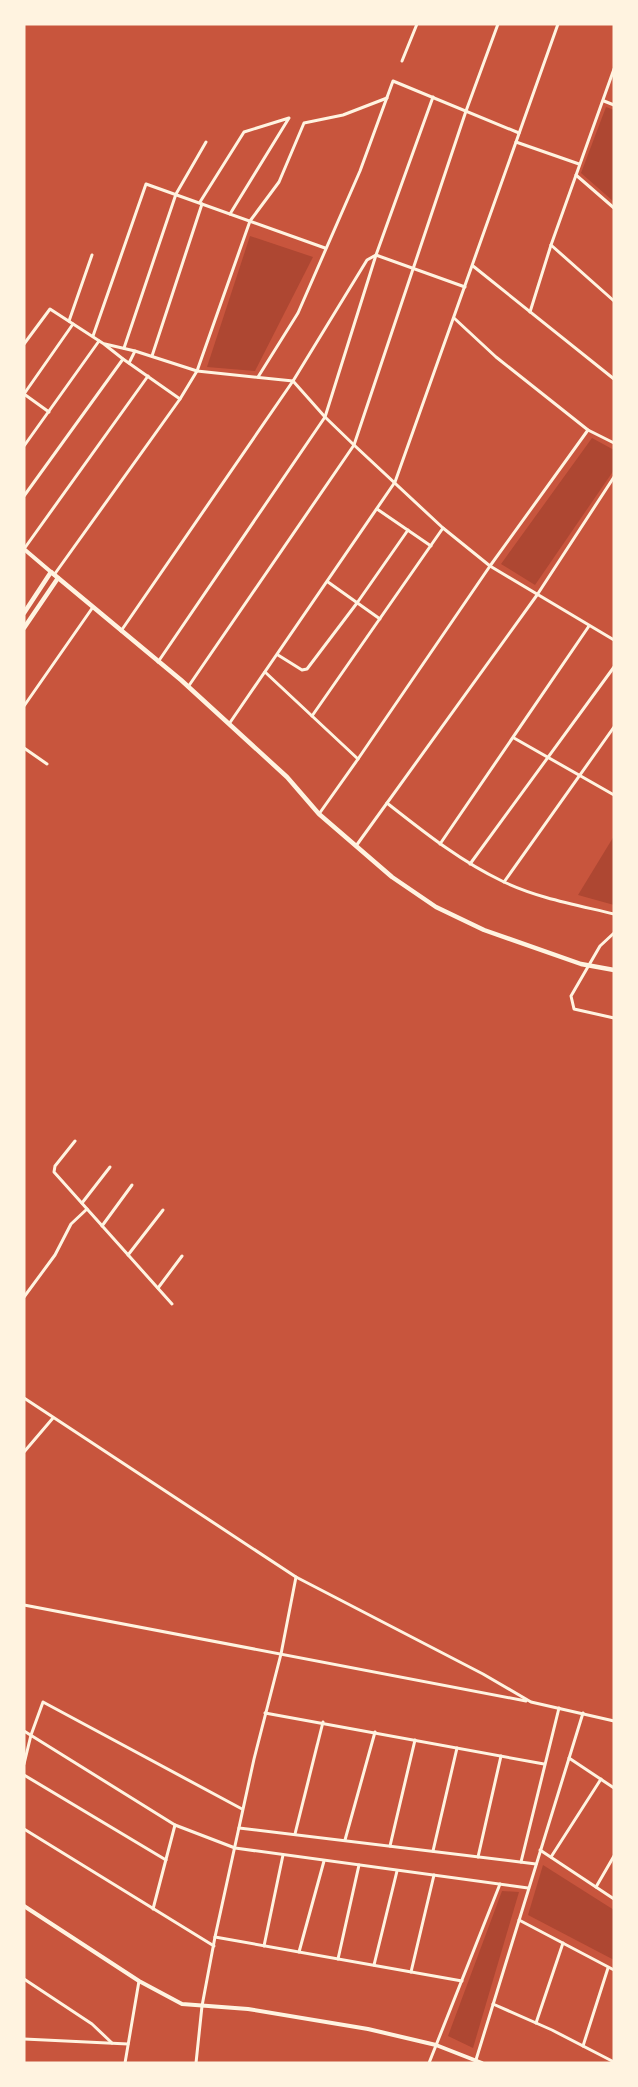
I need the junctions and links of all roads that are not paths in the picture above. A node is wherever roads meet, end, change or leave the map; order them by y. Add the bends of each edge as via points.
1 (417, 24) edge
2 (498, 24) edge
3 (558, 24) edge
4 (402, 60) dead end
5 (614, 69) edge
6 (433, 97) junction
7 (387, 98) junction
8 (603, 100) junction
9 (614, 105) edge
10 (466, 111) junction
11 (519, 133) junction
12 (206, 142) dead end
13 (516, 142) junction
14 (580, 164) junction
15 (576, 175) junction
16 (176, 194) junction
17 (201, 203) junction
18 (614, 208) edge
19 (231, 214) junction
20 (250, 222) junction
21 (551, 244) junction
22 (325, 248) junction
23 (92, 255) dead end
24 (376, 255) junction
25 (473, 266) junction
26 (414, 268) junction
27 (465, 287) junction
28 (614, 301) edge
29 (530, 312) junction
30 (454, 318) junction
31 (69, 321) junction
32 (74, 324) junction
33 (93, 336) junction
34 (99, 340) junction
35 (24, 344) edge
36 (105, 344) junction
37 (124, 348) junction
38 (135, 351) junction
39 (152, 356) junction
40 (123, 359) junction
41 (129, 363) junction
42 (197, 371) junction
43 (148, 376) junction
44 (258, 377) junction
45 (614, 379) edge
46 (293, 381) junction
47 (24, 394) edge
48 (180, 399) junction
49 (49, 412) junction
50 (325, 417) junction
51 (588, 430) junction
52 (614, 443) edge
53 (354, 445) junction
54 (24, 446) edge
55 (614, 477) edge
56 (395, 482) junction
57 (24, 496) edge
58 (377, 509) junction
59 (443, 528) junction
60 (408, 530) junction
61 (431, 546) junction
62 (24, 549) edge
63 (490, 566) junction
64 (54, 575) junction
65 (328, 582) junction
66 (537, 595) junction
67 (357, 603) junction
68 (93, 607) junction
69 (24, 613) edge
70 (380, 619) junction
71 (590, 626) junction
72 (24, 628) edge
73 (121, 631) junction
74 (614, 640) edge
75 (278, 655) junction
76 (158, 662) junction
77 (614, 667) edge
78 (266, 672) junction
79 (188, 687) junction
80 (24, 706) edge
81 (312, 716) junction
82 (230, 724) junction
83 (614, 727) edge
84 (607, 737) junction
85 (514, 738) junction
86 (614, 741) edge
87 (24, 748) edge
88 (547, 756) junction
89 (358, 759) junction
90 (47, 764) dead end
91 (580, 776) junction
92 (614, 795) edge
93 (387, 803) junction
94 (319, 814) junction
95 (440, 844) junction
96 (356, 846) junction
97 (470, 864) junction
98 (504, 882) junction
99 (614, 914) edge
100 (614, 933) edge
101 (587, 966) junction
102 (614, 970) edge
103 (614, 1018) edge
104 (75, 1140) dead end
105 (110, 1167) dead end
106 (132, 1185) dead end
107 (82, 1203) junction
108 (87, 1209) junction
109 (163, 1210) dead end
110 (102, 1226) junction
111 (128, 1255) junction
112 (182, 1256) dead end
113 (158, 1288) junction
114 (24, 1297) edge
115 (172, 1304) dead end
116 (24, 1398) edge
117 (53, 1418) junction
118 (24, 1452) edge
119 (296, 1577) junction
120 (24, 1605) edge
121 (281, 1654) junction
122 (531, 1702) junction
123 (559, 1708) junction
124 (265, 1713) junction
125 (583, 1713) junction
126 (614, 1721) edge
127 (323, 1722) junction
128 (24, 1731) edge
129 (375, 1732) junction
130 (31, 1735) junction
131 (415, 1740) junction
132 (457, 1748) junction
133 (501, 1756) junction
134 (569, 1758) junction
135 (24, 1764) edge
136 (544, 1764) junction
137 (24, 1775) edge
138 (601, 1779) junction
139 (614, 1788) edge
140 (242, 1809) junction
141 (175, 1825) junction
142 (239, 1827) junction
143 (24, 1829) edge
144 (296, 1834) junction
145 (345, 1840) junction
146 (390, 1846) junction
147 (235, 1848) junction
148 (540, 1850) junction
149 (433, 1851) junction
150 (283, 1855) junction
151 (614, 1856) edge
152 (478, 1857) junction
153 (551, 1857) junction
154 (166, 1860) junction
155 (324, 1860) junction
156 (521, 1862) junction
157 (536, 1864) junction
158 (359, 1865) junction
159 (397, 1870) junction
160 (434, 1875) junction
161 (500, 1884) junction
162 (596, 1887) junction
163 (528, 1888) junction
164 (614, 1899) edge
165 (24, 1905) edge
166 (153, 1909) junction
167 (519, 1920) junction
168 (215, 1937) junction
169 (563, 1943) junction
170 (214, 1946) junction
171 (264, 1946) junction
172 (299, 1952) junction
173 (338, 1959) junction
174 (374, 1965) junction
175 (609, 1967) junction
176 (614, 1970) edge
177 (411, 1972) junction
178 (24, 1979) edge
179 (138, 1981) junction
180 (462, 1981) junction
181 (494, 2004) junction
182 (202, 2006) junction
183 (536, 2023) junction
184 (24, 2040) edge
185 (112, 2043) junction
186 (128, 2044) junction
187 (436, 2045) junction
188 (583, 2046) junction
189 (476, 2062) edge
190 (614, 2062) edge
191 (125, 2063) edge
192 (196, 2063) edge
193 (429, 2063) edge
194 (482, 2063) edge

1 - 4 street
2 - 10 street
3 - 11 street
5 - 8 street
6 - 7 street via 393,81
6 - 10 street
6 - 24 street
7 - 20 street via 343,115 304,123 279,182
7 - 22 street
8 - 9 street
8 - 14 street
10 - 11 street
10 - 26 street
11 - 13 street
12 - 16 street
13 - 14 street
13 - 25 street
14 - 15 street
15 - 18 street
15 - 21 street
16 - 17 street
16 - 33 street via 146,184
16 - 37 street
17 - 19 street
17 - 19 street via 243,132 289,118
17 - 39 street
19 - 20 street
20 - 22 street
20 - 42 street
21 - 28 street
21 - 29 street
22 - 44 street via 298,313
23 - 31 street
24 - 26 street
24 - 46 street via 367,261
24 - 50 street
25 - 27 street
25 - 29 street
26 - 27 street
26 - 53 street
27 - 30 street
29 - 45 street
30 - 51 street
30 - 56 street
31 - 32 street
31 - 35 street via 50,309
32 - 33 street
32 - 47 street
33 - 34 street
34 - 36 street
34 - 49 street
36 - 37 street
36 - 40 street
37 - 38 street
38 - 39 street
38 - 41 street
39 - 42 street
40 - 41 street
40 - 57 street
41 - 43 street
42 - 44 street
42 - 48 street
43 - 48 street
43 - 62 street
44 - 46 street
46 - 50 street
46 - 73 street
47 - 49 street
48 - 64 street
49 - 54 street
50 - 53 street
50 - 76 street
51 - 52 street
51 - 63 street
53 - 56 street
53 - 79 street
55 - 66 street
56 - 58 street
56 - 59 street
58 - 60 street
58 - 65 street
59 - 61 street
59 - 63 street
60 - 61 street
60 - 67 street
61 - 70 street
62 - 64 street
63 - 66 street
63 - 89 street
64 - 68 main road
64 - 69 main road
64 - 72 main road
65 - 67 street
65 - 75 street
66 - 71 street
66 - 93 street
67 - 70 street
67 - 75 street via 305,670
68 - 73 main road
68 - 80 street
70 - 81 street
71 - 74 street
71 - 85 street
73 - 76 main road
75 - 78 street
76 - 79 main road
77 - 88 street
78 - 81 street
78 - 82 street
79 - 82 main road
81 - 89 street
82 - 94 main road via 287,777
83 - 84 street
84 - 86 street
84 - 91 street
85 - 88 street
85 - 95 street
87 - 90 street
88 - 91 street
88 - 97 street
89 - 94 street
91 - 92 street
91 - 98 street
93 - 95 street
93 - 96 street
94 - 96 main road
95 - 97 street
96 - 101 main road via 436,907 484,930
97 - 98 street
98 - 99 street
100 - 101 street
101 - 102 main road
101 - 103 street via 571,996 574,1008
104 - 107 street via 54,1172
105 - 107 street
106 - 110 street
107 - 108 street
108 - 110 street
108 - 114 street via 71,1224 56,1255
109 - 111 street
110 - 111 street
111 - 113 street
112 - 113 street
113 - 115 street
116 - 117 street
117 - 118 street
117 - 119 street
119 - 121 street
119 - 122 street
120 - 121 street
121 - 122 street
121 - 124 street
122 - 123 street
123 - 125 street
123 - 136 street
124 - 127 street
124 - 140 street
125 - 126 street
125 - 134 street
127 - 129 street
127 - 144 street
128 - 130 street
129 - 131 street
129 - 145 street
130 - 135 street
130 - 140 street via 43,1702
130 - 141 street
131 - 132 street
131 - 146 street
132 - 133 street
132 - 149 street
133 - 136 street
133 - 152 street
134 - 138 street
134 - 148 street
136 - 156 street
137 - 154 street
138 - 139 street
138 - 153 street
140 - 142 street
141 - 147 street
141 - 154 street
142 - 144 street
142 - 147 street
143 - 166 street
144 - 145 street
145 - 146 street
146 - 149 street
147 - 150 street
147 - 168 street
148 - 153 street
148 - 157 street
149 - 152 street
150 - 155 street
150 - 171 street
151 - 162 street
152 - 156 street
153 - 162 street
154 - 166 street
155 - 158 street
155 - 172 street
156 - 157 street
157 - 163 street
158 - 159 street
158 - 173 street
159 - 160 street
159 - 174 street
160 - 161 street
160 - 177 street
161 - 163 street
161 - 180 street
162 - 164 street
163 - 167 street
165 - 179 street
166 - 170 street
167 - 169 street
167 - 181 street
168 - 170 street
168 - 171 street
169 - 175 street
169 - 183 street
170 - 182 street
171 - 172 street
172 - 173 street
173 - 174 street
174 - 177 street
175 - 176 street
175 - 188 street
177 - 180 street
178 - 185 street via 92,2024
179 - 182 street via 182,2004
179 - 186 street
180 - 187 street
181 - 183 street
181 - 189 street
182 - 187 street via 270,2013
182 - 192 street
183 - 188 street
184 - 185 street
185 - 186 street
186 - 191 street
187 - 189 street
187 - 193 street
188 - 190 street
189 - 194 street

